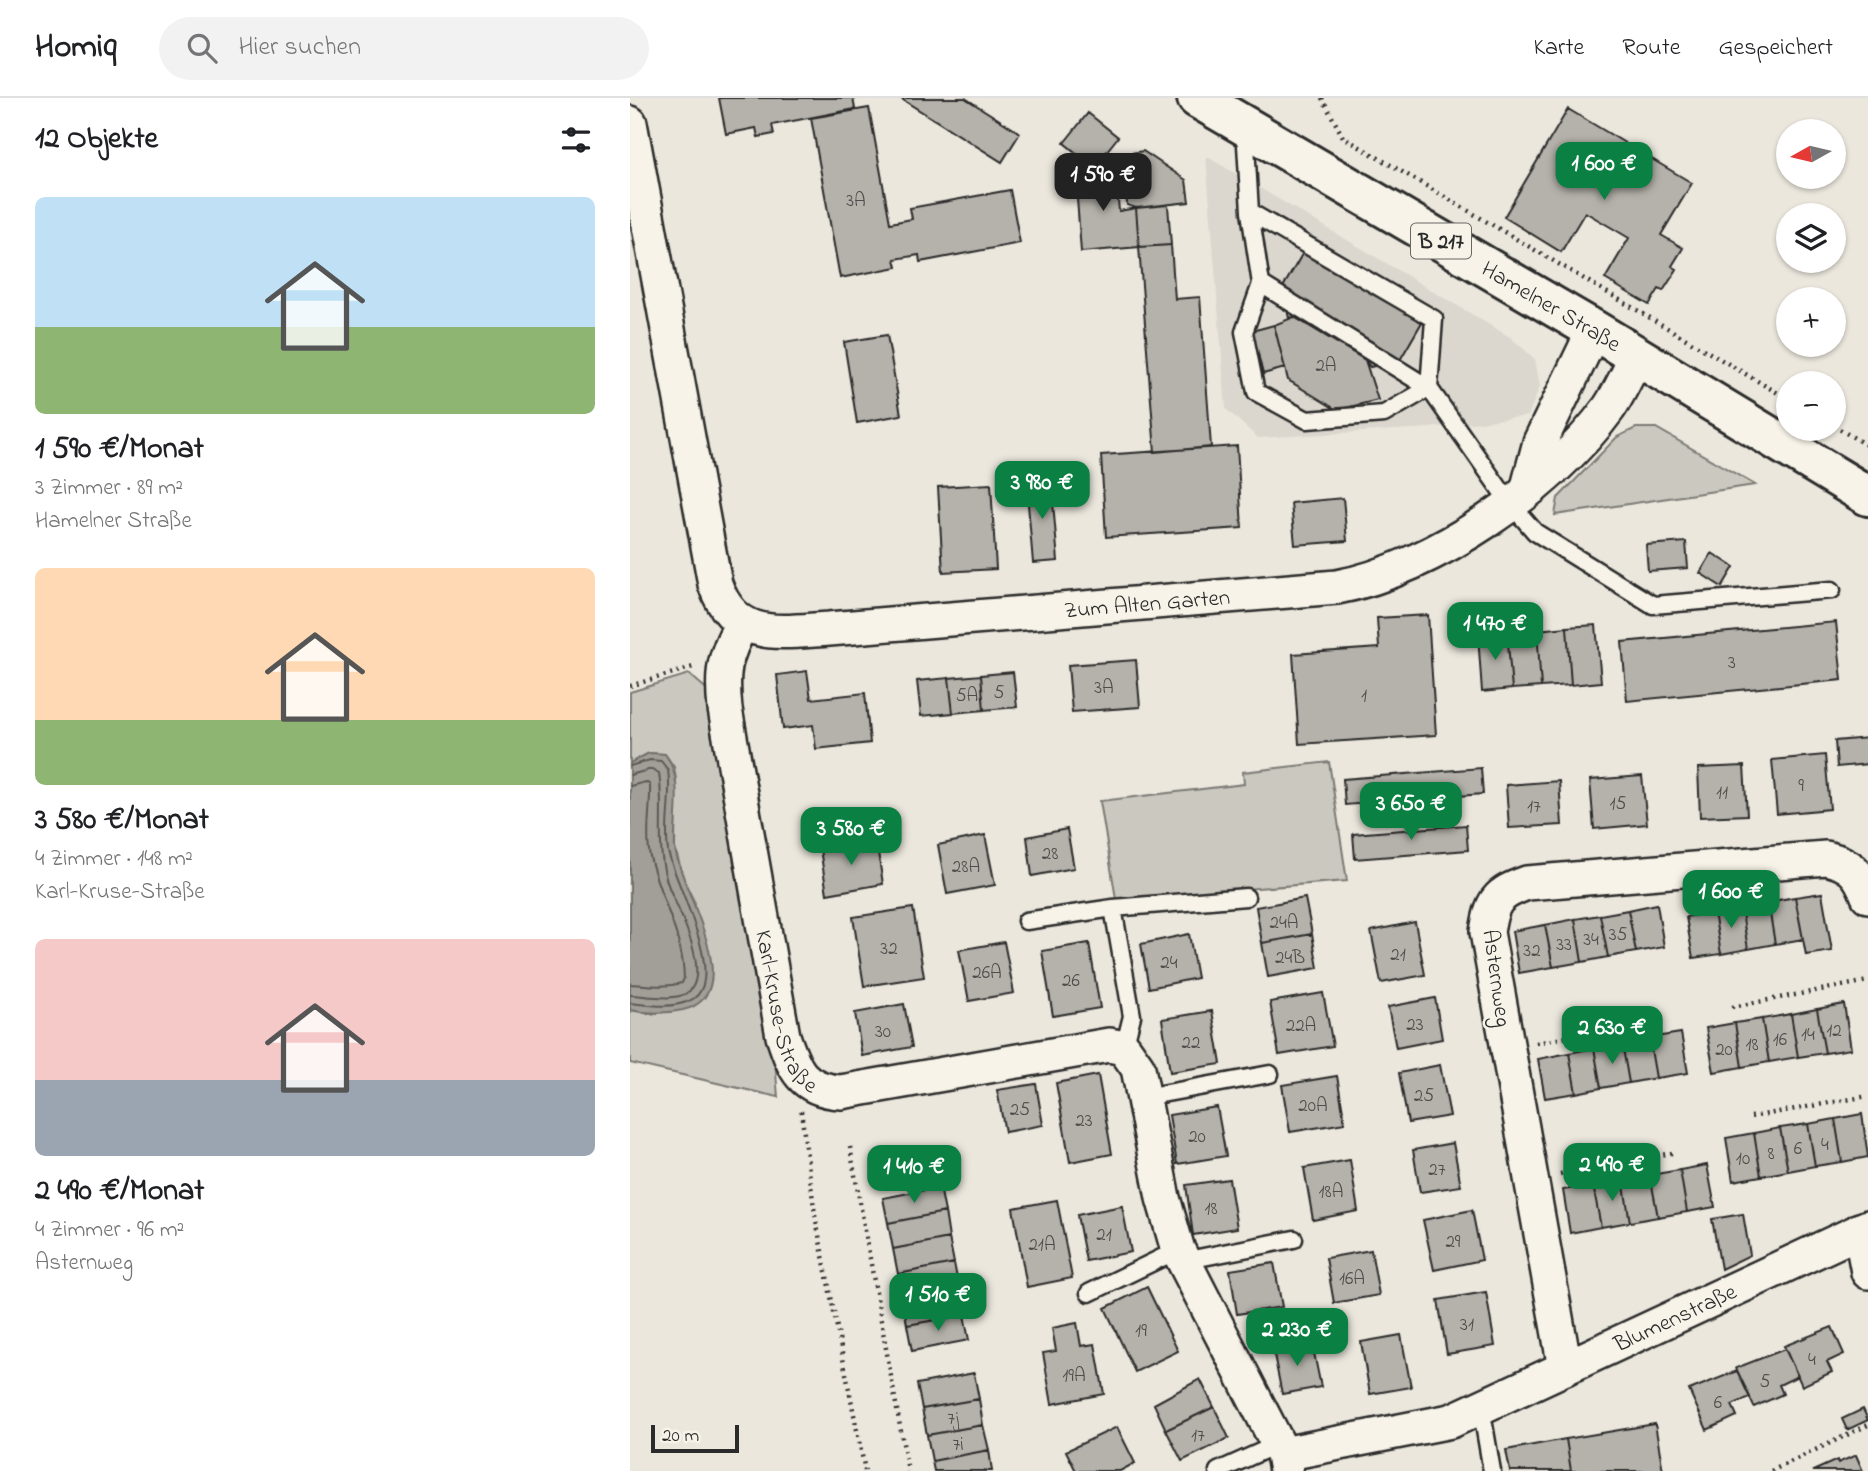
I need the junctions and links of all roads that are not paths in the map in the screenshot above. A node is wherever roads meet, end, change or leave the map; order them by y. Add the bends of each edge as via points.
1 (1197, 98) edge
2 (630, 123) edge
3 (1245, 127) junction
4 (1250, 212) junction
5 (1261, 284) junction
6 (1594, 330) junction
7 (1637, 356) junction
8 (1429, 388) junction
9 (1518, 496) junction
10 (1868, 496) edge
11 (1832, 590) dead end
12 (742, 623) junction
13 (1868, 896) edge
14 (1246, 897) dead end
15 (1113, 908) junction
16 (1026, 921) dead end
17 (1124, 1048) junction
18 (1270, 1074) dead end
19 (1145, 1097) junction
20 (1864, 1228) edge
21 (1294, 1239) dead end
22 (1181, 1256) junction
23 (1868, 1272) edge
24 (1089, 1293) dead end
25 (1565, 1368) junction
26 (1481, 1407) junction
27 (1282, 1456) edge
28 (1218, 1471) edge
29 (1492, 1471) edge

1 - 3 main road, Hamelner Straße / B 217
2 - 12 street via 715,584 723,607
3 - 4 lane
3 - 6 main road, Hamelner Straße / B 217
4 - 5 lane
4 - 8 lane via 1434,319
5 - 8 lane
5 - 8 lane via 1244,332 1256,392 1307,419 1384,414
6 - 7 main road, Hamelner Straße / B 217
6 - 9 street
7 - 9 street, Zum Alten Garten via 1609,407 1571,451
7 - 10 main road, Hamelner Straße / B 217
8 - 9 lane
9 - 11 lane via 1535,532 1653,605
9 - 12 street, Zum Alten Garten via 1434,553 1367,581 1337,587 786,631
12 - 17 street, Karl-Kruse-Straße via 725,656 724,709 783,1036 802,1079 825,1091 841,1092 1109,1045
13 - 25 street, Asternweg via 1860,874 1847,863 1826,858 1527,883 1506,891 1491,905 1487,932
14 - 15 lane
15 - 16 lane
15 - 17 lane via 1132,1016
17 - 19 street via 1138,1068
18 - 19 lane
19 - 22 street via 1163,1198
20 - 23 street
20 - 25 street, Blumenstraße
21 - 22 lane
22 - 24 lane
22 - 27 street
25 - 26 street, Blumenstraße
26 - 27 street, Blumenstraße via 1451,1421
26 - 29 lane
27 - 28 lane

